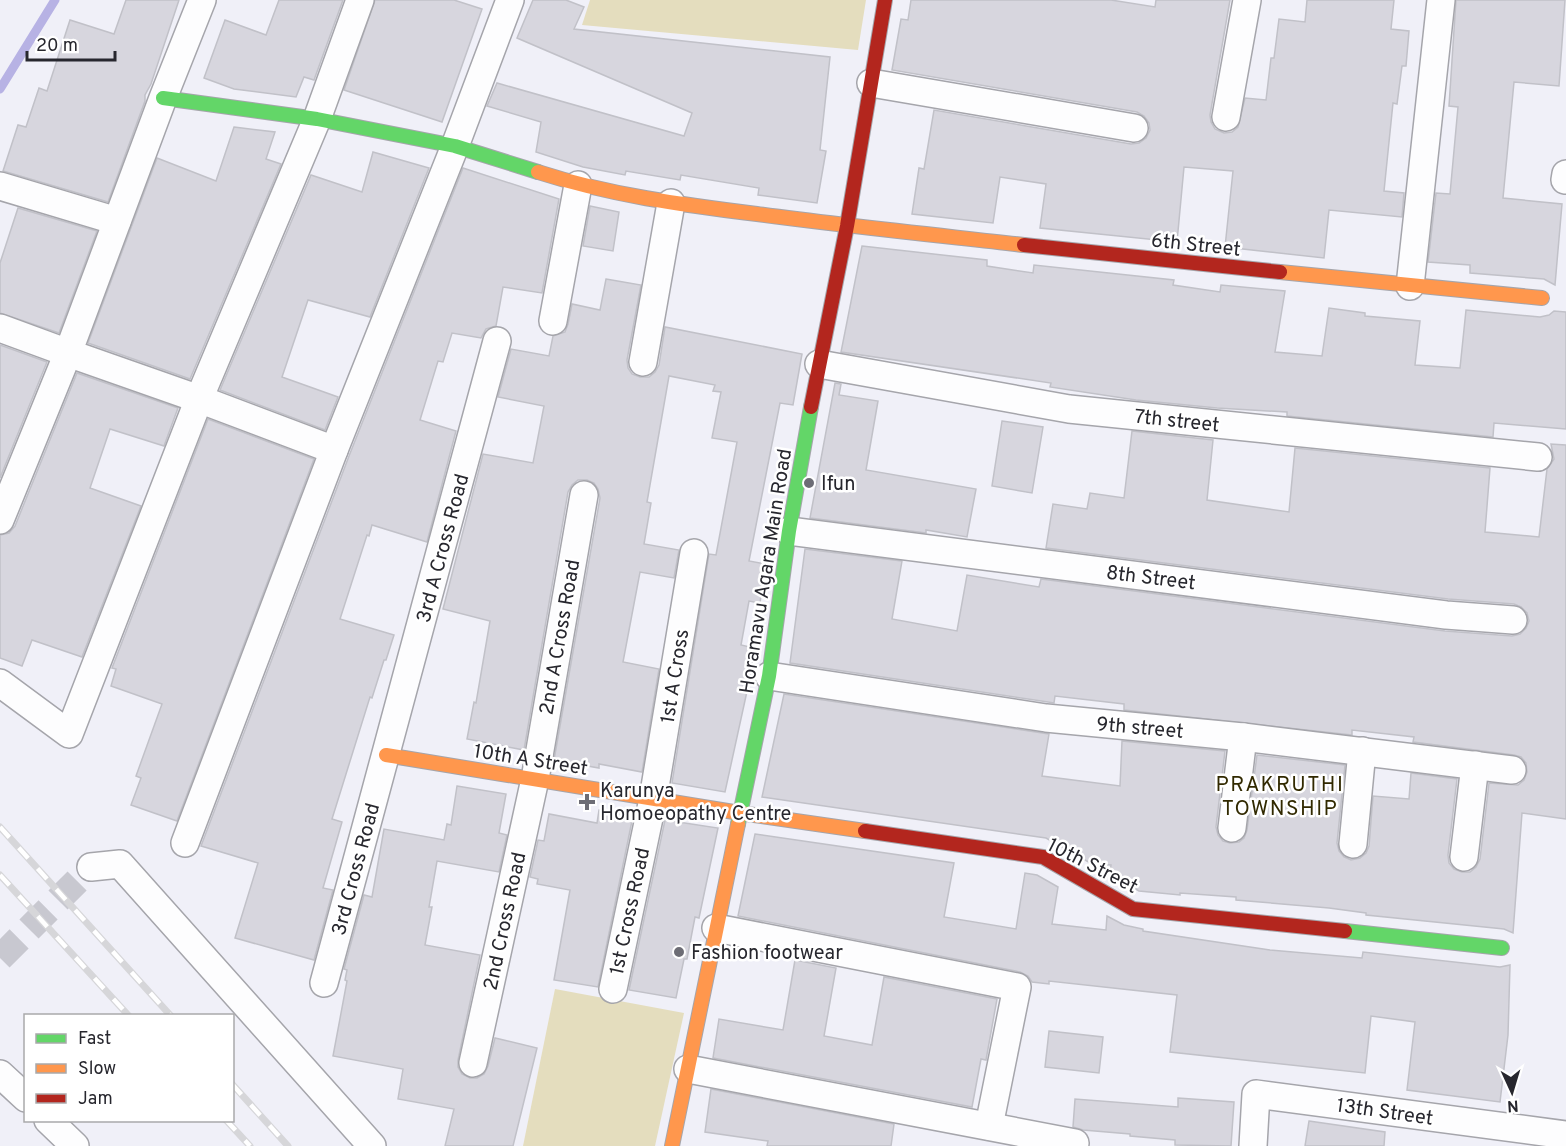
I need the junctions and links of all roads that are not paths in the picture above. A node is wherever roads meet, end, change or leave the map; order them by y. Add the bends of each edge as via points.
1 (202, 0) edge
2 (360, 0) edge
3 (510, 0) edge
4 (885, 0) edge
5 (1247, 0) edge
6 (1441, 0) edge
7 (871, 83) junction
8 (163, 98) junction
9 (1226, 117) dead end
10 (317, 119) junction
11 (1134, 128) dead end
12 (455, 146) junction
13 (1566, 174) edge
14 (1565, 180) edge
15 (578, 185) junction
16 (0, 186) edge
17 (671, 203) junction
18 (117, 221) junction
19 (847, 226) junction
20 (1410, 286) junction
21 (1542, 298) dead end
22 (553, 321) dead end
23 (0, 328) edge
24 (497, 341) dead end
25 (68, 353) junction
26 (644, 362) dead end
27 (819, 364) junction
28 (199, 399) junction
29 (334, 450) junction
30 (1538, 457) dead end
31 (584, 495) dead end
32 (0, 520) edge
33 (789, 531) junction
34 (694, 553) dead end
35 (1513, 620) dead end
36 (770, 676) junction
37 (0, 683) edge
38 (1243, 736) junction
39 (1362, 751) junction
40 (386, 755) junction
41 (1475, 765) junction
42 (1512, 770) dead end
43 (535, 779) junction
44 (653, 799) junction
45 (740, 813) junction
46 (1232, 828) dead end
47 (185, 843) dead end
48 (1353, 844) dead end
49 (1464, 856) dead end
50 (91, 867) tunnel mouth
51 (716, 928) junction
52 (1502, 948) dead end
53 (324, 983) dead end
54 (613, 989) dead end
55 (473, 1063) dead end
56 (688, 1069) junction
57 (0, 1074) edge
58 (24, 1096) edge
59 (50, 1122) edge
60 (989, 1126) junction
61 (1566, 1135) edge
62 (1075, 1143) dead end
63 (75, 1146) edge
64 (372, 1146) edge
65 (672, 1146) edge
66 (1253, 1146) edge

1 - 8 street
2 - 10 street
3 - 12 street
4 - 7 street, Horamavu Agara Main Road
5 - 9 street
6 - 20 street
7 - 11 street
7 - 19 street, Horamavu Agara Main Road
8 - 10 street, 6th Street
8 - 18 street
10 - 12 street, 6th Street
10 - 28 street
12 - 15 street, 6th Street
12 - 29 street
13 - 14 street
15 - 17 street, 6th Street
15 - 22 street
16 - 18 street
17 - 19 street, 6th Street
17 - 26 street
18 - 25 street
19 - 20 street, 6th Street
19 - 27 street, Horamavu Agara Main Road
20 - 21 street, 6th Street
23 - 25 street
24 - 40 street, 3rd A Cross Road
25 - 28 street
25 - 32 street
27 - 30 street, 7th street via 1070,409
27 - 33 street, Horamavu Agara Main Road
28 - 29 street
28 - 37 street via 69,734
29 - 47 street
31 - 43 street, 2nd A Cross Road
33 - 35 street, 8th Street via 1446,615
33 - 36 street, Horamavu Agara Main Road
34 - 44 street, 1st A Cross
36 - 38 street, 9th street via 1046,718
36 - 45 street, Horamavu Agara Main Road
38 - 39 street, 9th street
38 - 46 street
39 - 41 street, 9th street
39 - 48 street
40 - 43 street, 10th A Street
40 - 53 street, 3rd Cross Road
41 - 42 street, 9th street
41 - 49 street
43 - 44 street, 10th A Street
43 - 55 street, 2nd Cross Road
44 - 45 street, 10th A Street
44 - 54 street, 1st Cross Road
45 - 51 street, Horamavu Agara Main Road
45 - 52 street, 10th Street via 1043,856 1133,909
50 - 64 street via 120,864
51 - 56 street, Horamavu Agara Main Road
51 - 60 street via 1017,987
56 - 60 street
56 - 65 street, Horamavu Agara Main Road
57 - 58 street
59 - 63 street
60 - 62 street
61 - 66 street, 13th Street via 1257,1094

